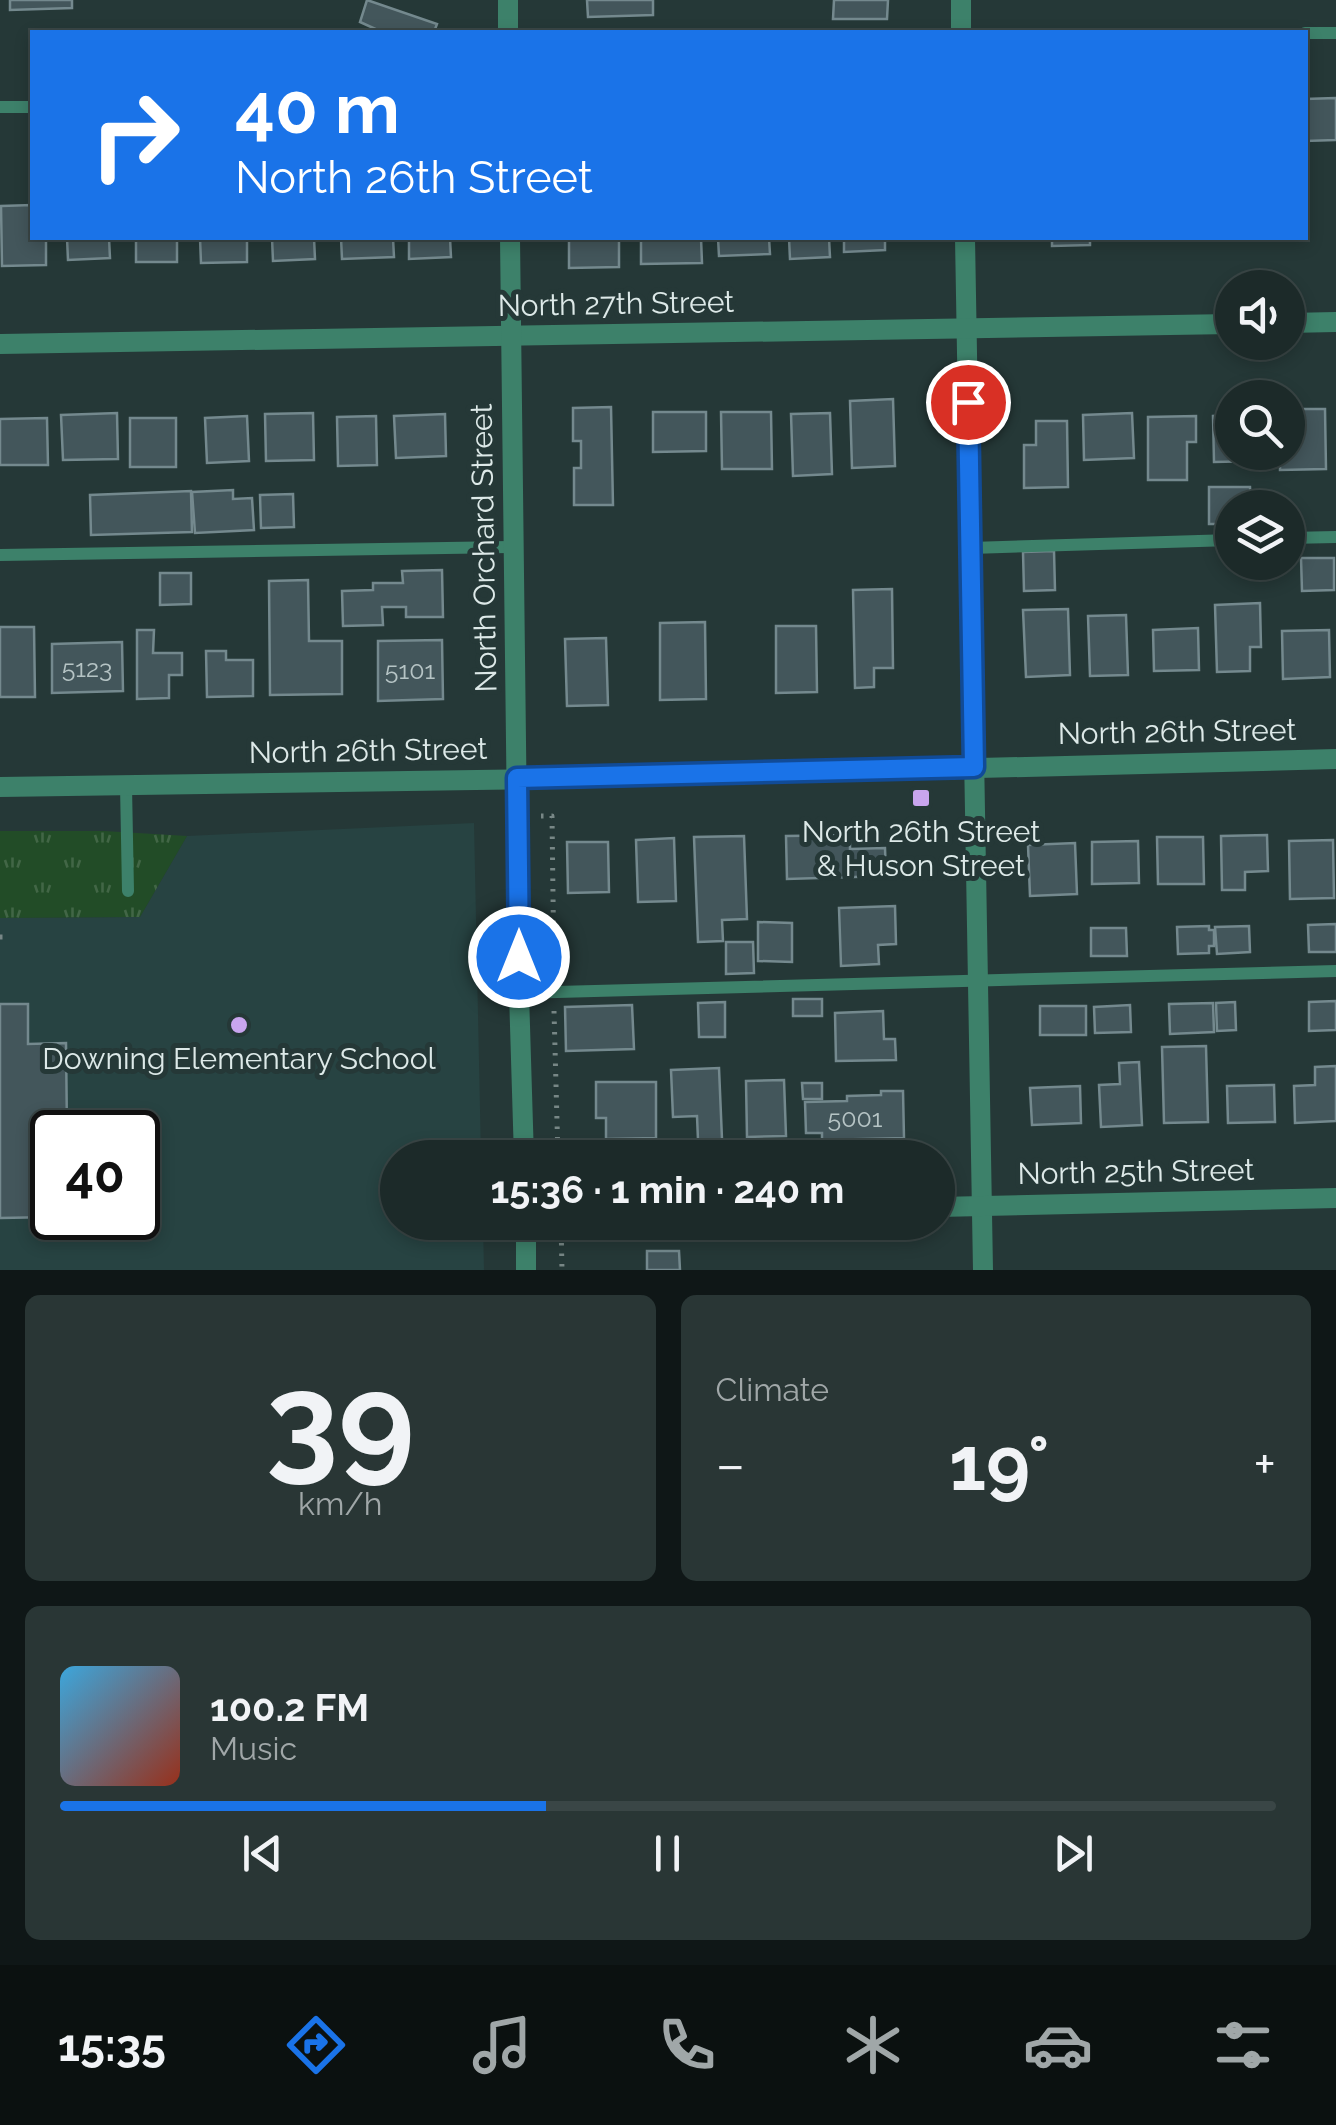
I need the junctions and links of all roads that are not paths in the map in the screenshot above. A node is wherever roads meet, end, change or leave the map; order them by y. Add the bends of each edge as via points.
1 (508, 0) edge
2 (961, 0) edge
3 (508, 30) edge
4 (962, 30) edge
5 (1308, 33) edge
6 (1336, 33) edge
7 (30, 106) edge
8 (0, 107) edge
9 (510, 240) edge
10 (966, 240) edge
11 (1336, 322) edge
12 (1305, 323) edge
13 (1215, 324) edge
14 (967, 330) junction
15 (512, 336) junction
16 (0, 344) edge
17 (1336, 537) edge
18 (1305, 538) edge
19 (1215, 541) edge
20 (514, 547) junction
21 (971, 548) junction
22 (0, 554) edge
23 (1336, 759) edge
24 (974, 767) junction
25 (517, 778) junction
26 (126, 786) junction
27 (0, 787) edge
28 (128, 891) dead end
29 (1336, 971) edge
30 (978, 980) junction
31 (519, 993) junction
32 (523, 1140) edge
33 (1336, 1198) edge
34 (982, 1206) junction
35 (955, 1207) edge
36 (526, 1240) edge
37 (526, 1270) edge
38 (983, 1270) edge

1 - 3 street
2 - 4 street
5 - 6 lane
7 - 8 lane
9 - 15 street, North Orchard Street
10 - 14 street
11 - 12 street
13 - 14 street, North 27th Street
14 - 15 street, North 27th Street
14 - 21 street
15 - 16 street, North 27th Street
15 - 20 street, North Orchard Street
17 - 18 lane
19 - 21 lane
20 - 22 lane
20 - 25 street, North Orchard Street
21 - 24 street
23 - 24 street, North 26th Street
24 - 25 street, North 26th Street
24 - 30 street
25 - 26 street, North 26th Street
25 - 31 street, North Orchard Street
26 - 27 street, North 26th Street
26 - 28 lane
29 - 30 lane
30 - 31 lane
30 - 34 street
31 - 32 street, North Orchard Street
33 - 34 street, North 25th Street
34 - 35 street, North 25th Street
34 - 38 street
36 - 37 street

